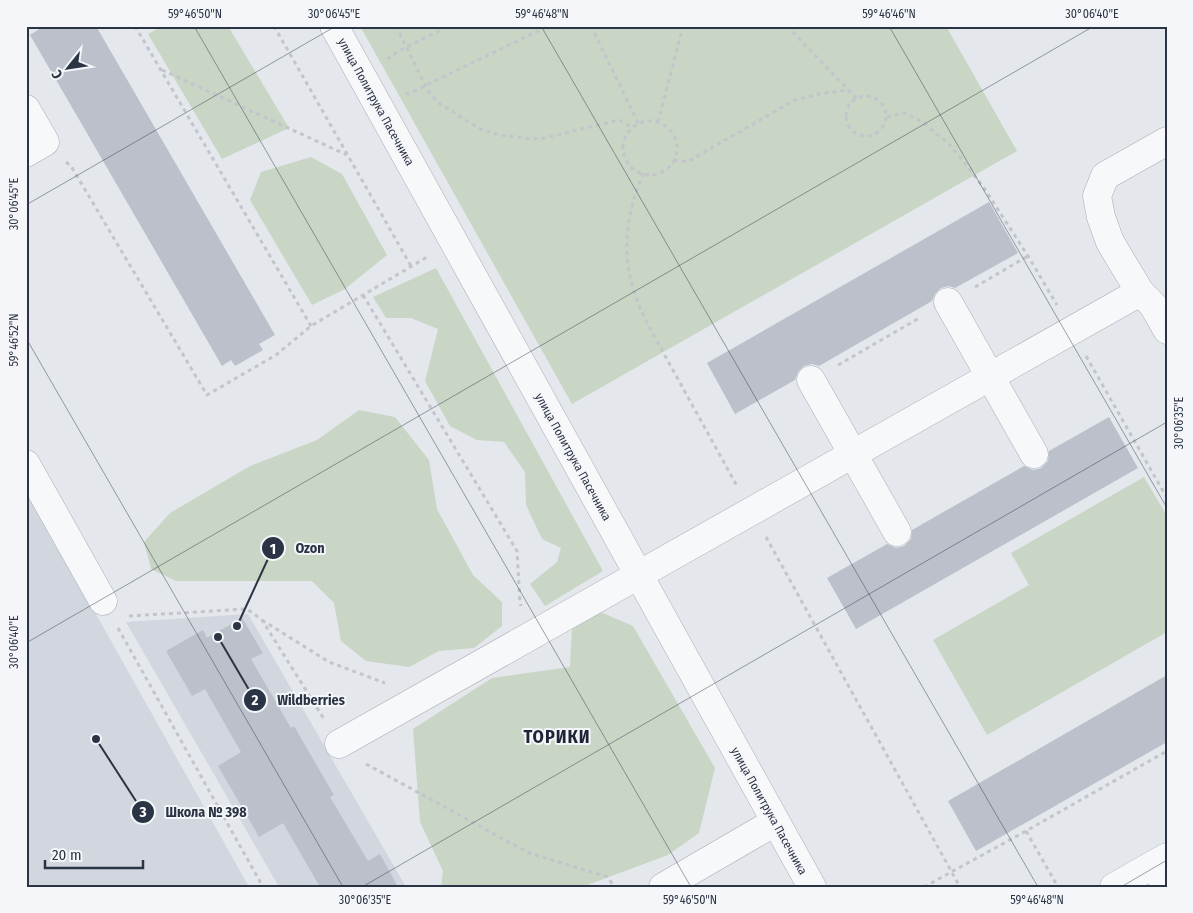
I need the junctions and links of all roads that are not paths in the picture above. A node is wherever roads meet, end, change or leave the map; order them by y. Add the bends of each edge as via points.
1 (334, 26) edge
2 (26, 109) edge
3 (1167, 141) edge
4 (36, 148) edge
5 (1153, 298) edge
6 (948, 302) dead end
7 (1167, 330) edge
8 (990, 376) junction
9 (811, 380) dead end
10 (853, 454) junction
11 (1034, 454) dead end
12 (29, 474) edge
13 (897, 532) dead end
14 (639, 575) junction
15 (103, 601) road end
16 (339, 744) dead end
17 (775, 822) junction
18 (1162, 869) edge
19 (663, 887) edge
20 (812, 887) edge
21 (1114, 887) edge

1 - 14 street, улица Политрука Пасечника
2 - 4 street
3 - 5 street via 1105,176 1097,196 1110,242
5 - 7 street
5 - 8 street via 1071,330
6 - 8 street
8 - 10 street
8 - 11 street
9 - 10 street
10 - 13 street
10 - 14 street
12 - 15 street
14 - 16 street
14 - 17 street, улица Политрука Пасечника
17 - 19 street
17 - 20 street, улица Политрука Пасечника
18 - 21 street

